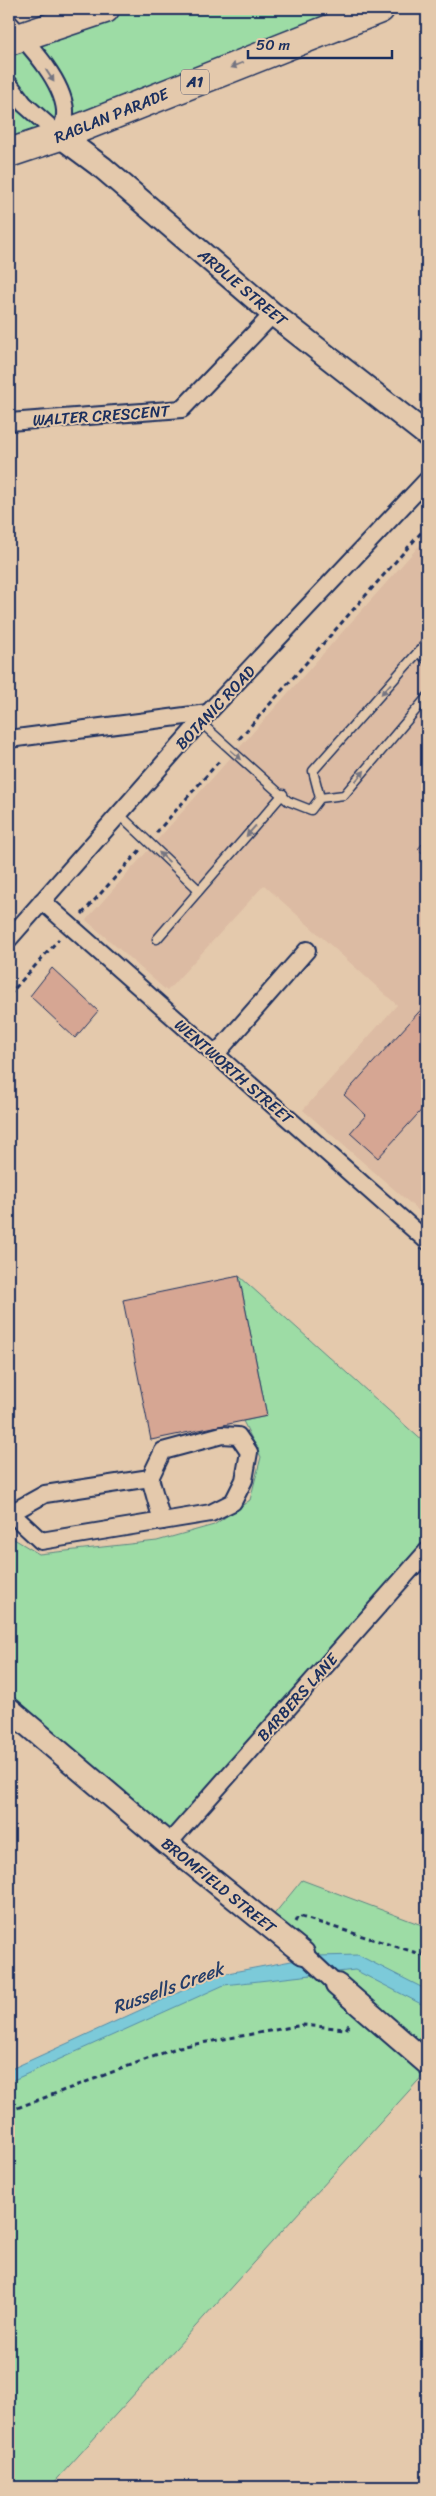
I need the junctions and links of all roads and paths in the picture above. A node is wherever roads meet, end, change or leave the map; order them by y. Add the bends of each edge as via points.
1 (105, 9) edge
2 (380, 9) edge
3 (13, 34) edge
4 (9, 84) edge
5 (60, 136) junction
6 (9, 153) edge
7 (273, 314) junction
8 (9, 422) edge
9 (427, 435) edge
10 (427, 480) edge
11 (427, 526) edge
12 (427, 642) edge
13 (418, 652) junction
14 (427, 660) edge
15 (427, 697) edge
16 (204, 718) junction
17 (9, 739) edge
18 (230, 749) junction
19 (283, 794) junction
20 (320, 798) junction
21 (118, 814) junction
22 (148, 842) junction
23 (200, 890) junction
24 (42, 901) junction
25 (71, 926) junction
26 (9, 939) edge
27 (157, 939) dead end
28 (307, 950) dead end
29 (9, 995) edge
30 (216, 1054) junction
31 (427, 1241) edge
32 (150, 1478) junction
33 (10, 1514) edge
34 (162, 1521) junction
35 (427, 1551) edge
36 (9, 1709) edge
37 (168, 1844) junction
38 (295, 1923) dead end
39 (303, 1954) joint
40 (427, 1956) edge
41 (337, 1985) joint
42 (362, 2006) junction
43 (427, 2063) edge
44 (9, 2111) edge

1 - 3 highway
2 -> 5 highway, RAGLAN PARADE / A1
3 -> 5 street via 37,55 58,87 65,110
4 - 5 street via 24,104
5 - 6 highway, RAGLAN PARADE / A1
5 - 7 street, ARDLIE STREET via 103,168
7 - 8 street, WALTER CRESCENT via 182,410
7 - 9 street, ARDLIE STREET
10 - 16 street, BOTANIC ROAD
11 - 18 path
12 - 13 lane
13 - 14 lane
13 -> 20 lane via 313,771
20 -> 15 lane via 344,795
16 - 17 street
16 - 18 lane
16 - 21 street, BOTANIC ROAD
18 -> 19 lane
18 - 22 path
19 - 20 lane via 288,801 310,810
19 -> 23 lane
21 - 22 lane
21 - 24 street, BOTANIC ROAD
23 -> 22 lane
22 - 25 path
23 - 27 lane
24 - 25 street, WENTWORTH STREET
24 - 26 street, BOTANIC ROAD
25 - 29 path
25 - 30 street, WENTWORTH STREET
28 - 30 street
30 - 31 street, WENTWORTH STREET
32 - 33 street via 45,1494
32 - 34 street
32 - 34 street via 163,1451 222,1436 238,1436 249,1452 244,1480 233,1502 211,1512
33 - 34 street via 41,1541
35 - 37 street, BARBERS LANE
36 - 37 street, BROMFIELD STREET
37 - 39 street, BROMFIELD STREET
38 - 40 path via 298,1916
39 - 41 street, BROMFIELD STREET
41 - 42 street, BROMFIELD STREET
42 - 43 street, BROMFIELD STREET
42 - 44 path via 346,2029 303,2025 179,2047

